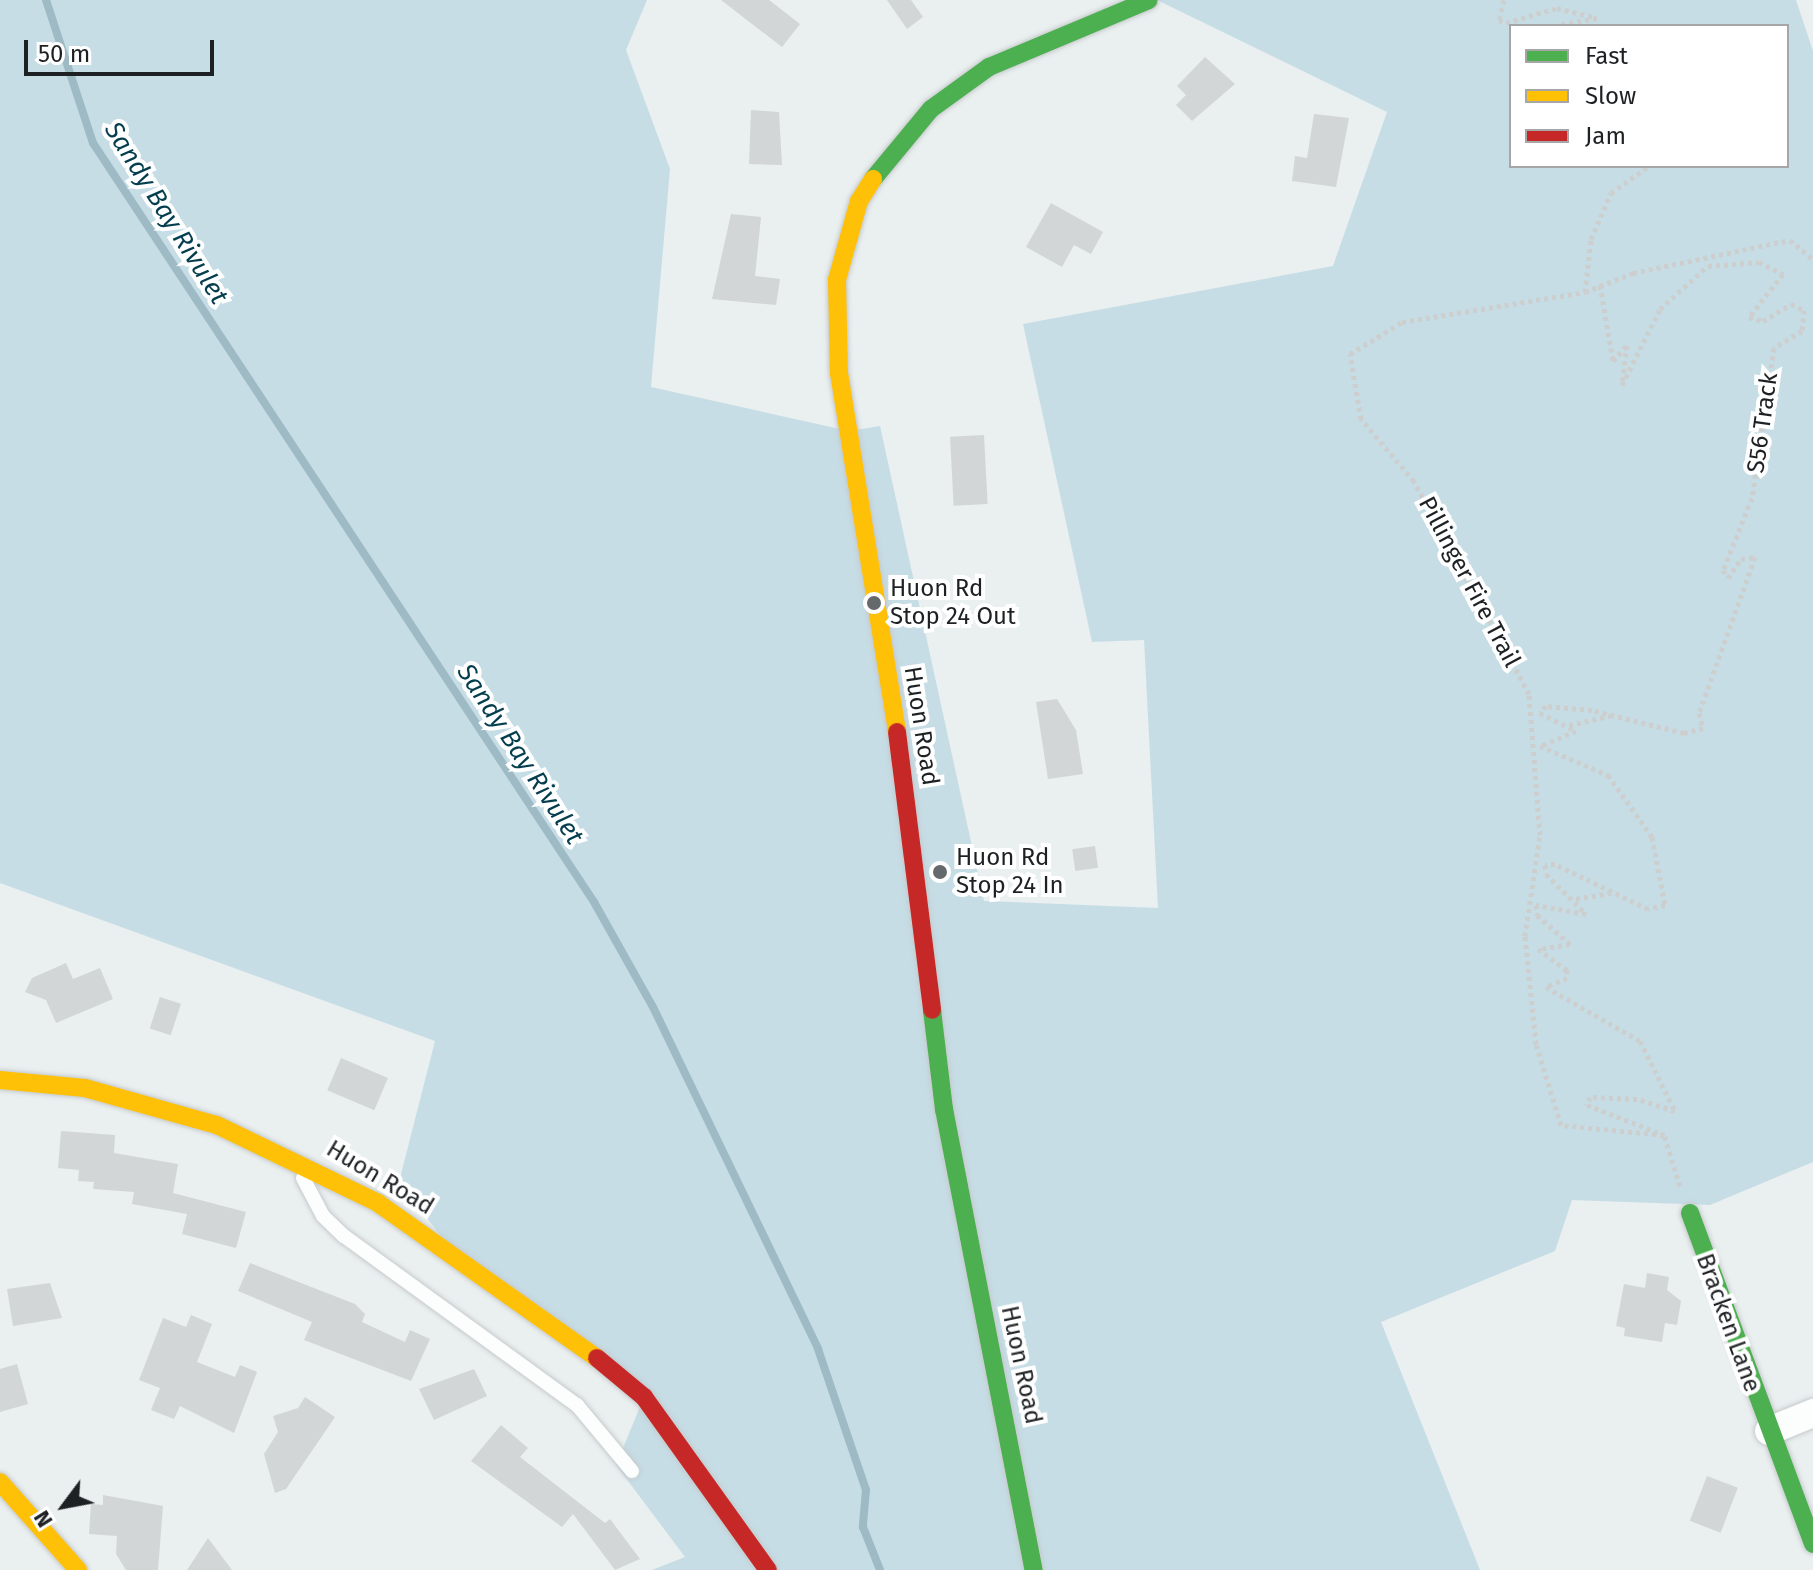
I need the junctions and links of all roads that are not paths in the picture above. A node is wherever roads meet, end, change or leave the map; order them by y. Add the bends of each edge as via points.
1 (1149, 0) edge
2 (0, 1080) edge
3 (304, 1161) junction
4 (1690, 1213) road end
5 (1813, 1413) edge
6 (1769, 1431) junction
7 (632, 1471) dead end
8 (0, 1482) edge
9 (1813, 1544) edge
10 (78, 1570) edge
11 (768, 1570) edge
12 (1034, 1570) edge

1 - 12 main road, Huon Road via 989,67 931,109 893,148 859,201 837,280 839,373 908,799 944,1109
2 - 3 main road, Huon Road via 141,1100
3 - 7 lane, Huon Road via 303,1182 323,1216 577,1405
3 - 11 main road, Huon Road via 442,1244 603,1359 678,1439
4 - 6 main road, Bracken Lane
5 - 6 street
6 - 9 main road, Bracken Lane
8 - 10 main road

